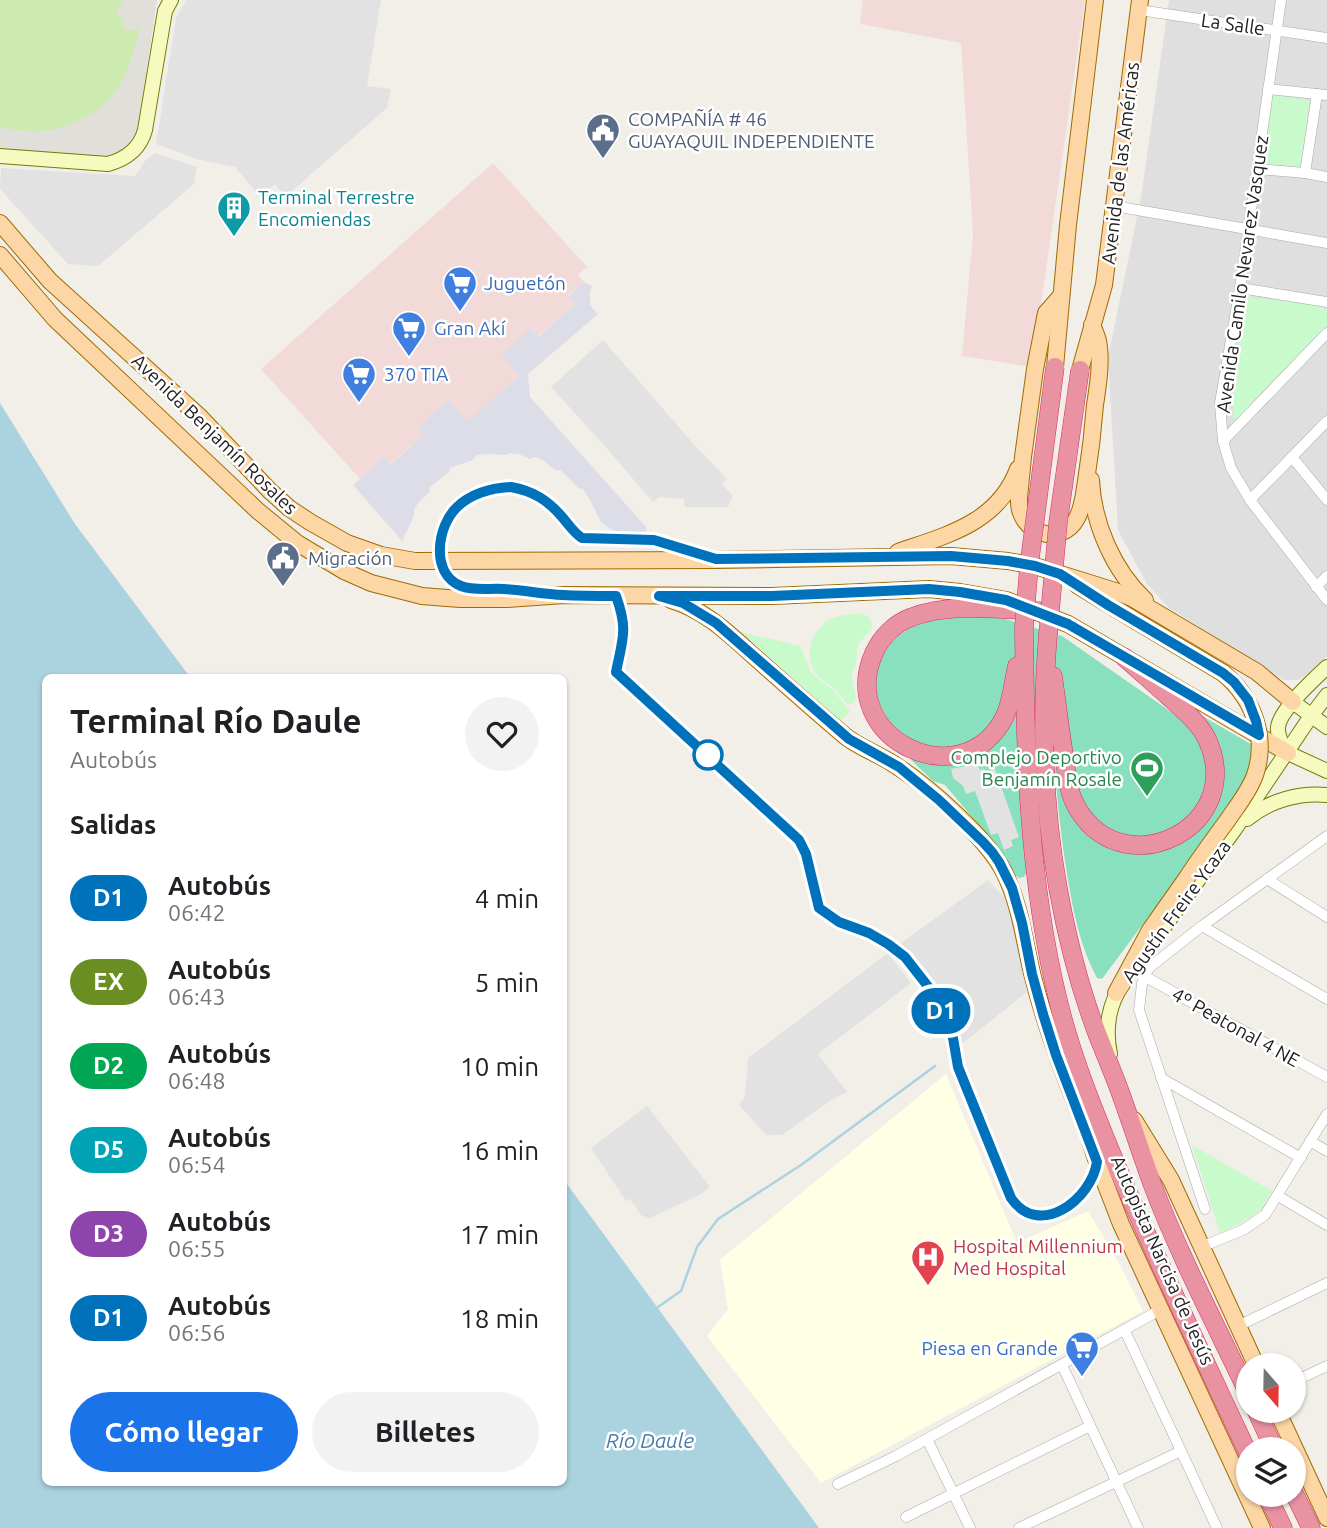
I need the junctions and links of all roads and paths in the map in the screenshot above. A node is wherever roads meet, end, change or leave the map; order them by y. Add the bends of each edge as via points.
1 (171, 0) edge
2 (1096, 0) edge
3 (1281, 0) edge
4 (1140, 5) edge
5 (1276, 30) junction
6 (1327, 37) edge
7 (1268, 89) junction
8 (1322, 95) edge
9 (0, 156) edge
10 (1257, 169) junction
11 (1305, 173) junction
12 (1327, 177) edge
13 (1114, 206) junction
14 (0, 222) edge
15 (1248, 229) junction
16 (1327, 243) edge
17 (0, 255) edge
18 (1240, 288) junction
19 (1060, 297) junction
20 (1327, 302) edge
21 (1092, 325) junction
22 (1327, 333) edge
23 (1055, 367) joint
24 (1080, 370) joint
25 (1327, 421) edge
26 (1223, 441) junction
27 (1023, 457) junction
28 (1292, 457) junction
29 (1089, 458) junction
30 (1250, 500) junction
31 (1327, 500) edge
32 (886, 556) junction
33 (1060, 574) junction
34 (1327, 576) edge
35 (1316, 587) junction
36 (659, 596) junction
37 (1327, 600) edge
38 (1039, 611) junction
39 (1171, 622) junction
40 (1024, 627) junction
41 (1048, 635) junction
42 (1124, 657) junction
43 (1327, 667) edge
44 (1327, 695) edge
45 (1293, 702) junction
46 (1311, 716) junction
47 (1327, 727) edge
48 (1288, 753) junction
49 (1327, 771) edge
50 (1327, 795) edge
51 (1235, 829) junction
52 (1327, 836) edge
53 (1267, 879) junction
54 (1327, 917) edge
55 (1202, 926) junction
56 (1144, 976) junction
57 (1116, 993) junction
58 (1058, 999) junction
59 (1327, 999) edge
60 (1327, 1077) edge
61 (1161, 1078) junction
62 (1117, 1083) junction
63 (1123, 1102) junction
64 (1080, 1114) junction
65 (1327, 1114) edge
66 (1310, 1141) junction
67 (1327, 1151) edge
68 (1301, 1158) junction
69 (1278, 1196) junction
70 (1205, 1209) dead end
71 (1327, 1225) edge
72 (1201, 1247) junction
73 (1327, 1283) edge
74 (1160, 1310) junction
75 (1238, 1326) junction
76 (1125, 1331) junction
77 (1250, 1353) edge
78 (1062, 1365) junction
79 (1327, 1366) edge
80 (1236, 1367) edge
81 (1306, 1376) edge
82 (1283, 1423) edge
83 (1090, 1426) junction
84 (1240, 1437) edge
85 (927, 1439) junction
86 (1181, 1451) junction
87 (1116, 1482) junction
88 (838, 1484) dead end
89 (953, 1493) junction
90 (1273, 1507) edge
91 (1301, 1507) edge
92 (906, 1517) dead end
93 (1327, 1518) edge
94 (970, 1528) edge
95 (1019, 1528) edge
96 (1138, 1528) edge
97 (1217, 1528) edge
98 (1262, 1528) edge
99 (1283, 1528) edge
100 (1311, 1528) edge

1 - 9 main road via 165,11 145,130 132,152 108,164
2 - 19 main road
3 - 5 street, Avenida Camilo Nevarez Vasquez
4 - 5 street, La Salle
4 - 13 main road, Avenida de las Américas
5 - 6 street, La Salle
5 - 7 street, Avenida Camilo Nevarez Vasquez
7 - 8 street
7 - 10 street, Avenida Camilo Nevarez Vasquez
8 - 11 street
10 - 11 street
10 - 15 street, Avenida Camilo Nevarez Vasquez
11 - 12 street
13 - 15 street
13 - 21 main road, Avenida de las Américas via 1104,285
14 - 32 main road, Avenida Benjamín Rosales via 50,281 200,417 270,491 332,536 365,550 415,561
15 - 16 street
15 - 18 street, Avenida Camilo Nevarez Vasquez
17 - 36 main road, Avenida Benjamín Rosales via 55,319 258,512 296,543 344,571 422,596
18 - 20 street
18 - 26 street, Avenida Camilo Nevarez Vasquez via 1220,403
19 - 23 main road, Autopista Narcisa de Jesús
19 - 27 main road via 1045,313
21 - 24 main road, Autopista Narcisa de Jesús
21 - 29 main road via 1098,340 1099,376
22 - 26 street
23 - 40 highway, Autopista Narcisa de Jesús, bridge
24 - 41 highway, Autopista Narcisa de Jesús, bridge
25 - 28 street
26 - 30 street, Avenida Camilo Nevarez Vasquez via 1231,468
27 - 29 main road via 1019,505 1023,520 1037,531 1054,534 1072,525 1078,516
27 - 32 main road via 1005,493 980,518
28 - 30 street
28 - 31 street
29 - 39 main road via 1097,515 1118,567 1142,597
30 - 35 street, Avenida Camilo Nevarez Vasquez
32 - 33 main road, Avenida Benjamín Rosales via 981,558
33 - 39 main road, Avenida Benjamín Rosales via 1115,590
33 - 57 main road, bridge via 1223,673 1248,700 1259,732 1259,761 1252,784 1150,930
34 - 35 street
35 - 37 street, Avenida Camilo Nevarez Vasquez
36 - 38 main road, Avenida Benjamín Rosales via 929,589 1006,600
36 - 64 main road via 683,603 716,623 842,733 899,767 983,842 1012,888 1043,1014
38 - 40 highway via 952,608 899,623 876,649 868,671 869,697 878,722 905,747 929,755 965,752 986,739 1009,705
38 - 42 main road, Avenida Benjamín Rosales
39 - 45 main road via 1257,673
40 - 58 highway, Autopista Narcisa de Jesús via 1028,785 1039,893
41 - 42 highway via 1066,770 1077,810 1101,835 1146,845 1174,837 1196,821 1214,787 1214,763 1207,739 1191,717
41 - 62 highway, Autopista Narcisa de Jesús via 1046,786 1058,888 1082,987
42 - 48 main road, Avenida Benjamín Rosales
43 - 45 main road
44 - 46 main road, Agustín Freire Ycaza
45 - 46 main road
45 - 48 main road via 1278,728
46 - 47 main road
46 - 48 main road, Agustín Freire Ycaza
48 - 49 main road
48 - 51 main road, Agustín Freire Ycaza
50 - 51 main road via 1280,800
51 - 57 main road, Agustín Freire Ycaza
52 - 53 street
53 - 54 street
53 - 55 street
55 - 56 street
55 - 59 street
56 - 60 street, 4º Peatonal 4 NE
56 - 61 street via 1139,1010
57 - 62 main road, Agustín Freire Ycaza via 1108,1025
58 - 64 main road, Autopista Narcisa de Jesús
58 - 84 highway, Autopista Narcisa de Jesús via 1125,1186
61 - 68 street
61 - 70 street
62 - 63 highway, Autopista Narcisa de Jesús
63 - 72 main road, Autopista Narcisa de Jesús via 1165,1168
63 - 80 highway, Autopista Narcisa de Jesús via 1153,1187
64 - 74 main road, Autopista Narcisa de Jesús
65 - 66 street
66 - 67 street
66 - 68 street
68 - 69 street
69 - 71 street
69 - 72 street via 1265,1215 1243,1230
72 - 75 main road, Autopista Narcisa de Jesús
73 - 75 street
74 - 76 street
74 - 98 main road, Autopista Narcisa de Jesús
75 - 77 main road, Autopista Narcisa de Jesús
76 - 78 street
76 - 86 street
78 - 83 street
78 - 85 street
79 - 81 street
82 - 93 main road
83 - 87 street
83 - 89 street
85 - 88 street
85 - 89 street
86 - 87 street
86 - 97 street
87 - 95 street
87 - 96 street
89 - 92 street
89 - 94 street
90 - 99 highway
91 - 100 highway

